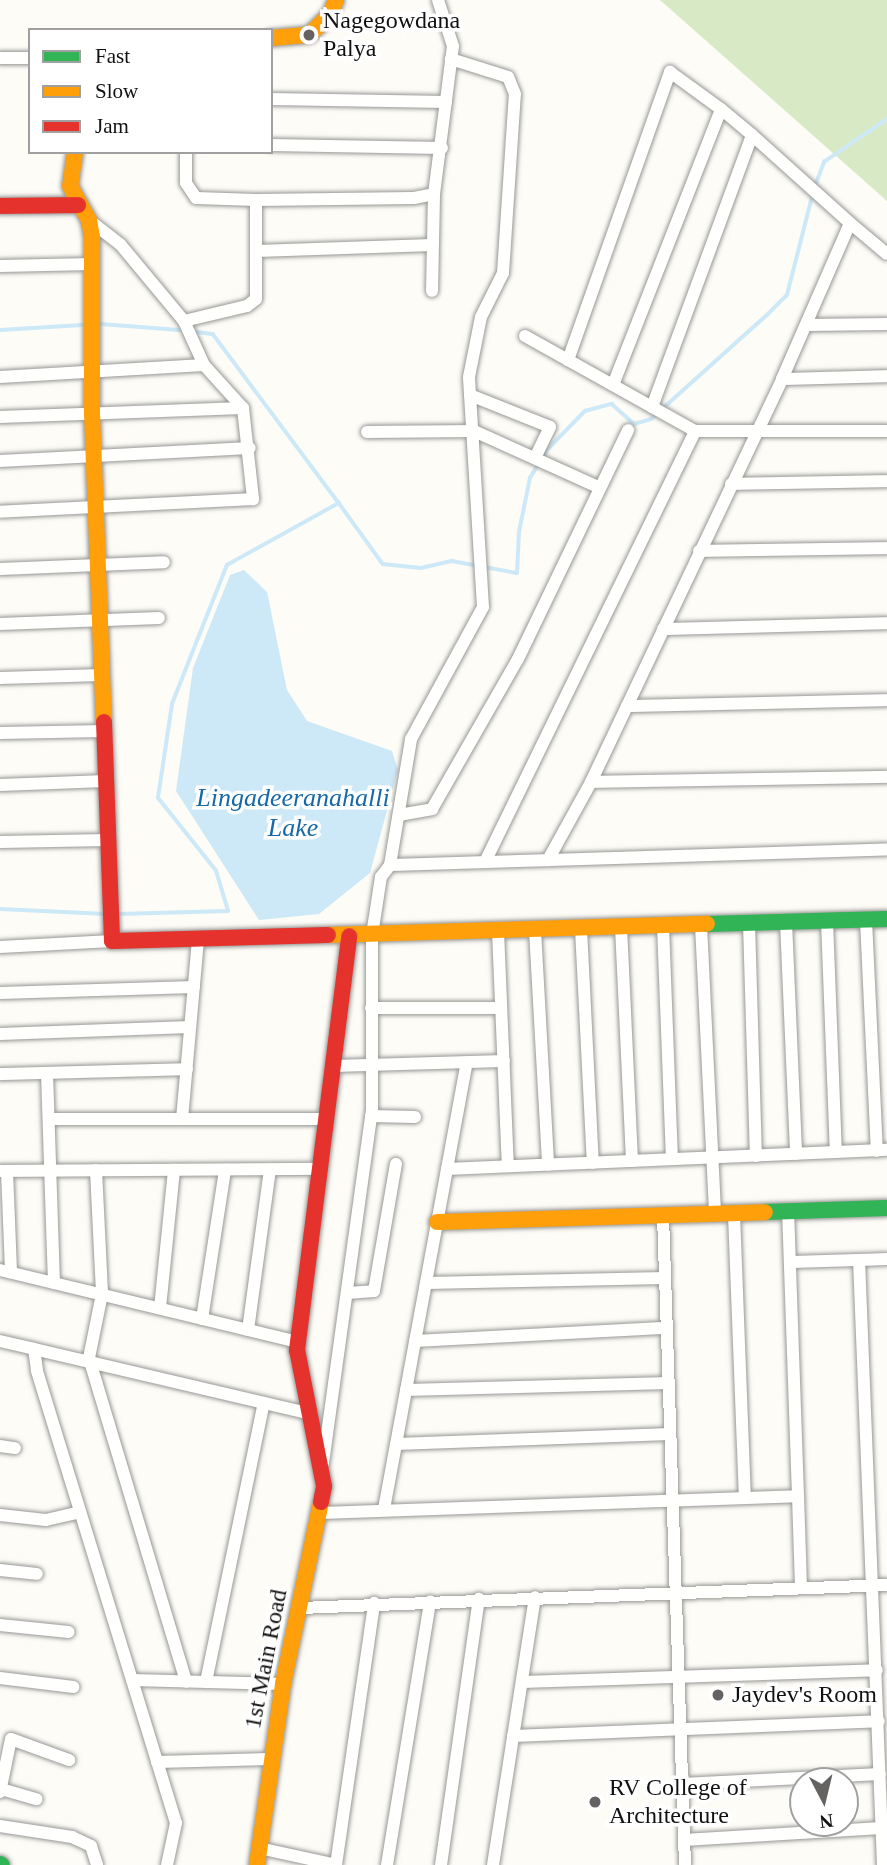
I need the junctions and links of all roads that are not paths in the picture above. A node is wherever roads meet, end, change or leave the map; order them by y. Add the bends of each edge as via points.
1 (336, 0) edge
2 (438, 0) edge
3 (273, 38) edge
4 (0, 58) edge
5 (28, 58) edge
6 (451, 59) junction
7 (273, 99) edge
8 (446, 102) junction
9 (721, 109) junction
10 (752, 135) junction
11 (273, 145) edge
12 (442, 148) junction
13 (75, 154) edge
14 (186, 154) edge
15 (434, 194) junction
16 (256, 200) junction
17 (78, 205) junction
18 (0, 206) edge
19 (89, 220) junction
20 (850, 223) junction
21 (432, 245) junction
22 (257, 251) junction
23 (887, 254) edge
24 (92, 264) junction
25 (0, 266) edge
26 (432, 290) dead end
27 (184, 321) junction
28 (887, 324) edge
29 (806, 325) junction
30 (525, 336) dead end
31 (568, 360) junction
32 (204, 365) junction
33 (92, 373) junction
34 (887, 376) edge
35 (0, 377) edge
36 (782, 379) junction
37 (613, 385) junction
38 (470, 395) junction
39 (653, 407) junction
40 (243, 408) junction
41 (92, 413) junction
42 (0, 417) edge
43 (628, 430) dead end
44 (474, 431) junction
45 (695, 431) junction
46 (756, 431) junction
47 (887, 431) edge
48 (367, 432) dead end
49 (250, 448) junction
50 (93, 458) junction
51 (535, 458) junction
52 (0, 461) edge
53 (887, 481) edge
54 (731, 484) junction
55 (600, 488) junction
56 (95, 507) junction
57 (0, 512) edge
58 (887, 548) edge
59 (699, 551) junction
60 (164, 562) dead end
61 (97, 566) junction
62 (0, 569) edge
63 (159, 618) dead end
64 (100, 622) junction
65 (887, 623) edge
66 (0, 624) edge
67 (663, 629) junction
68 (102, 675) junction
69 (0, 678) edge
70 (887, 700) edge
71 (627, 706) junction
72 (104, 731) junction
73 (0, 733) edge
74 (887, 777) edge
75 (106, 782) junction
76 (591, 782) junction
77 (0, 785) edge
78 (399, 815) junction
79 (108, 839) junction
80 (0, 842) edge
81 (887, 849) edge
82 (548, 860) junction
83 (485, 862) junction
84 (390, 865) junction
85 (887, 919) edge
86 (866, 920) junction
87 (827, 921) junction
88 (786, 922) junction
89 (749, 923) junction
90 (701, 925) junction
91 (663, 926) junction
92 (621, 927) junction
93 (581, 929) junction
94 (535, 930) junction
95 (498, 931) junction
96 (372, 935) junction
97 (349, 936) junction
98 (198, 939) junction
99 (112, 941) junction
100 (0, 947) edge
101 (194, 987) junction
102 (0, 993) edge
103 (371, 1008) junction
104 (501, 1008) junction
105 (190, 1027) junction
106 (0, 1034) edge
107 (503, 1061) junction
108 (467, 1063) junction
109 (374, 1065) junction
110 (333, 1066) junction
111 (187, 1069) junction
112 (47, 1073) junction
113 (0, 1074) edge
114 (371, 1116) junction
115 (415, 1117) dead end
116 (49, 1119) junction
117 (182, 1119) junction
118 (327, 1119) junction
119 (882, 1151) edge
120 (836, 1152) junction
121 (796, 1154) junction
122 (755, 1156) junction
123 (711, 1158) junction
124 (672, 1159) junction
125 (632, 1161) junction
126 (593, 1163) junction
127 (396, 1164) dead end
128 (548, 1165) junction
129 (508, 1166) junction
130 (447, 1169) junction
131 (96, 1170) junction
132 (174, 1170) junction
133 (225, 1170) junction
134 (270, 1170) junction
135 (321, 1170) junction
136 (4, 1171) edge
137 (49, 1171) junction
138 (887, 1208) edge
139 (788, 1212) junction
140 (734, 1214) junction
141 (715, 1215) junction
142 (663, 1216) junction
143 (437, 1223) junction
144 (887, 1259) edge
145 (859, 1260) junction
146 (790, 1262) junction
147 (6, 1271) edge
148 (665, 1278) junction
149 (54, 1283) junction
150 (426, 1283) junction
151 (347, 1293) junction
152 (102, 1294) junction
153 (160, 1308) junction
154 (202, 1319) junction
155 (667, 1328) junction
156 (248, 1330) junction
157 (0, 1341) edge
158 (415, 1341) junction
159 (299, 1342) junction
160 (34, 1349) junction
161 (89, 1358) junction
162 (668, 1383) junction
163 (406, 1390) junction
164 (264, 1403) junction
165 (312, 1414) junction
166 (670, 1434) junction
167 (396, 1444) junction
168 (0, 1447) edge
169 (15, 1448) dead end
170 (323, 1464) junction
171 (798, 1496) junction
172 (745, 1498) junction
173 (673, 1500) junction
174 (384, 1509) junction
175 (80, 1512) junction
176 (320, 1513) junction
177 (0, 1515) edge
178 (0, 1570) edge
179 (37, 1574) dead end
180 (881, 1585) edge
181 (801, 1588) junction
182 (676, 1592) junction
183 (535, 1597) junction
184 (479, 1599) junction
185 (430, 1601) junction
186 (374, 1603) junction
187 (300, 1608) junction
188 (0, 1625) edge
189 (69, 1632) dead end
190 (877, 1671) junction
191 (679, 1677) junction
192 (0, 1678) edge
193 (132, 1680) junction
194 (186, 1682) junction
195 (206, 1682) junction
196 (522, 1682) junction
197 (282, 1685) junction
198 (73, 1687) dead end
199 (879, 1721) junction
200 (681, 1730) junction
201 (513, 1736) junction
202 (270, 1759) junction
203 (69, 1760) dead end
204 (157, 1762) junction
205 (880, 1774) junction
206 (682, 1784) junction
207 (0, 1790) edge
208 (37, 1799) dead end
209 (0, 1826) edge
210 (881, 1828) junction
211 (684, 1840) junction
212 (259, 1848) junction
213 (97, 1865) edge
214 (167, 1865) edge
215 (257, 1865) edge
216 (336, 1865) edge
217 (387, 1865) edge
218 (441, 1865) edge
219 (493, 1865) edge
220 (685, 1865) edge
221 (883, 1865) edge

1 - 3 street via 330,15 309,35
2 - 6 street via 453,46
4 - 5 street
6 - 8 street
6 - 38 street via 508,77 515,94 503,273 481,317 468,377
7 - 8 street
8 - 12 street
9 - 10 street
9 - 31 street via 670,72
9 - 37 street
10 - 20 street
10 - 39 street
11 - 12 street
12 - 15 street
13 - 17 street via 70,187
14 - 16 street via 186,183 196,198
15 - 16 street
15 - 21 street
16 - 22 street
17 - 18 street
17 - 19 street
19 - 24 street
19 - 27 street via 120,244
20 - 23 street
20 - 29 street
21 - 22 street
21 - 26 street
22 - 27 street via 256,299 247,306
24 - 25 street
24 - 33 street
27 - 32 street
28 - 29 street
29 - 36 street
30 - 31 street
31 - 37 street
32 - 33 street
32 - 40 street
33 - 35 street
33 - 41 street
34 - 36 street
36 - 46 street
37 - 39 street
38 - 44 street
38 - 51 street via 550,426
39 - 45 street
40 - 41 street
40 - 49 street
41 - 42 street
41 - 50 street
43 - 55 street
44 - 48 street
44 - 51 street
44 - 78 street via 484,607 411,739
45 - 46 street
45 - 83 street
46 - 47 street
46 - 54 street
49 - 50 street
49 - 56 street via 253,499
50 - 52 street
50 - 56 street
51 - 55 street
53 - 54 street
54 - 59 street
55 - 78 street via 518,659 432,809
56 - 57 street
56 - 61 street
58 - 59 street
59 - 67 street
60 - 61 street
61 - 62 street
61 - 64 street
63 - 64 street
64 - 66 street
64 - 68 street
65 - 67 street
67 - 71 street
68 - 69 street
68 - 72 street
70 - 71 street
71 - 76 street
72 - 73 street
72 - 75 street
74 - 76 street
75 - 77 street
75 - 79 street
76 - 82 street
78 - 84 street
79 - 80 street
79 - 99 street
81 - 82 street
82 - 83 street
83 - 84 street
84 - 96 street via 382,877
85 - 86 street
86 - 87 street
86 - 119 street
87 - 88 street
87 - 120 street
88 - 89 street
88 - 121 street
89 - 90 street
89 - 122 street
90 - 91 street
90 - 123 street
91 - 92 street
91 - 124 street
92 - 93 street
92 - 125 street
93 - 94 street
93 - 126 street
94 - 95 street
94 - 128 street
95 - 96 street
95 - 104 street
96 - 97 street
96 - 103 street
97 - 98 street
97 - 110 street, 1st Main Road
98 - 99 street
98 - 101 street
99 - 100 street
101 - 102 street
101 - 105 street
103 - 104 street
103 - 109 street
104 - 107 street
105 - 106 street
105 - 111 street
107 - 108 street
107 - 129 street
108 - 109 street
108 - 130 street
109 - 110 street
109 - 114 street
110 - 118 street, 1st Main Road
111 - 112 street
111 - 117 street
112 - 113 street
112 - 116 street
114 - 115 street
114 - 151 street
116 - 117 street
116 - 137 street
117 - 118 street
118 - 135 street, 1st Main Road
119 - 120 street
120 - 121 street
121 - 122 street
122 - 123 street
123 - 124 street
123 - 141 street
124 - 125 street
125 - 126 street
126 - 128 street
127 - 151 street via 374,1291
128 - 129 street
129 - 130 street
130 - 143 street
131 - 132 street
131 - 137 street
131 - 152 street
132 - 133 street
132 - 153 street
133 - 134 street
133 - 154 street
134 - 135 street
134 - 156 street
135 - 159 street, 1st Main Road
136 - 137 street
136 - 147 street
137 - 149 street
138 - 139 street
139 - 140 street
139 - 146 street
140 - 141 street
140 - 172 street
141 - 142 street
142 - 143 street
142 - 148 street
143 - 150 street
144 - 145 street
145 - 146 street
145 - 180 street
146 - 171 street
147 - 149 street
148 - 150 street
148 - 155 street
149 - 152 street
150 - 158 street
151 - 170 street
152 - 153 street
152 - 161 street
153 - 154 street
154 - 156 street
155 - 158 street
155 - 162 street
156 - 159 street
157 - 160 street
158 - 163 street
159 - 165 street, 1st Main Road
160 - 161 street
160 - 175 street
161 - 164 street
161 - 194 street
162 - 163 street
162 - 166 street
163 - 167 street
164 - 165 street
164 - 195 street
165 - 170 street, 1st Main Road
166 - 167 street
166 - 173 street
167 - 174 street
168 - 169 street
170 - 176 street, 1st Main Road
171 - 172 street
171 - 181 street
172 - 173 street
173 - 174 street
173 - 182 street
174 - 176 street
175 - 177 street via 46,1520
175 - 193 street
176 - 187 street, 1st Main Road
178 - 179 street
180 - 181 street
180 - 190 street
181 - 182 street
182 - 183 street
182 - 191 street
183 - 184 street
183 - 196 street
184 - 185 street
184 - 218 street
185 - 186 street
185 - 217 street
186 - 187 street
186 - 216 street
187 - 197 street, 1st Main Road
188 - 189 street
190 - 191 street
190 - 199 street
191 - 196 street
191 - 200 street
192 - 198 street
193 - 194 street
193 - 204 street
194 - 195 street
195 - 197 street
196 - 201 street
197 - 202 street, 1st Main Road
199 - 200 street
199 - 205 street
200 - 201 street
200 - 206 street
201 - 219 street
202 - 204 street
202 - 212 street, 1st Main Road
203 - 207 street via 11,1739
204 - 214 street via 176,1823
205 - 206 street
205 - 210 street
206 - 211 street
207 - 208 street
209 - 213 street via 84,1842 94,1850
210 - 211 street
210 - 221 street
211 - 220 street
212 - 215 street, 1st Main Road
212 - 216 street

